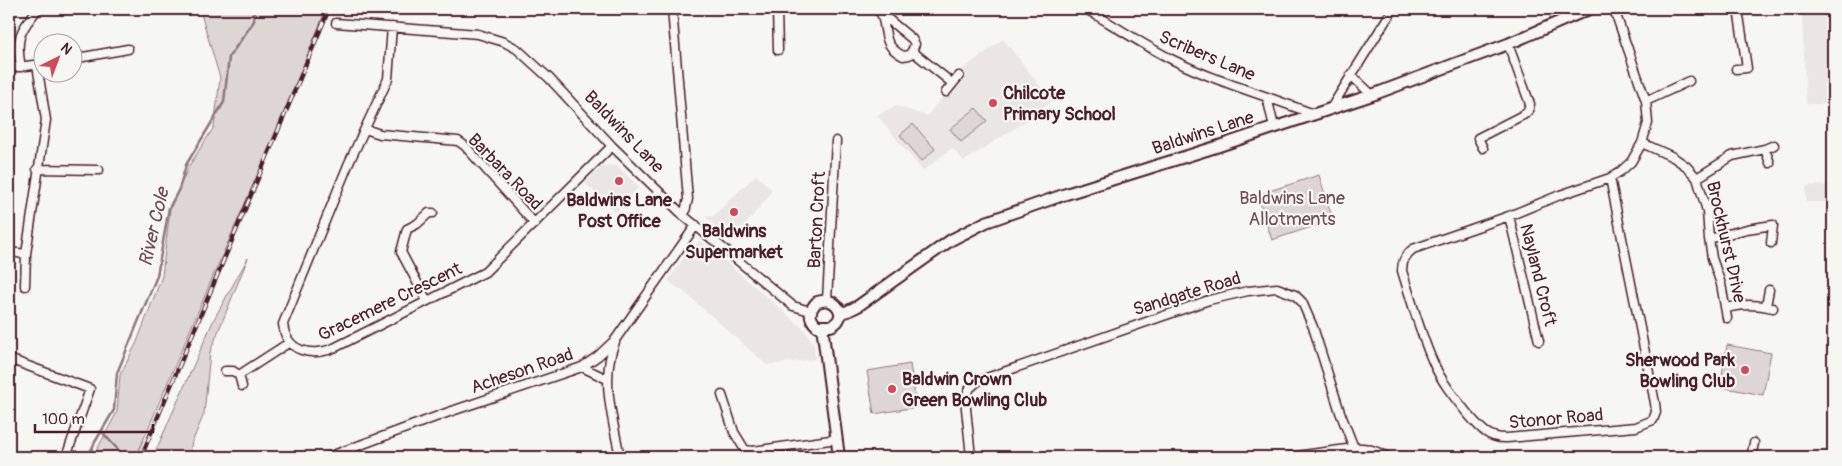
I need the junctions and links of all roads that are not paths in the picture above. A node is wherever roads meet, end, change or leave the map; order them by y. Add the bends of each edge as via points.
1 (38, 9) edge
2 (672, 9) edge
3 (777, 9) edge
4 (876, 9) edge
5 (1086, 9) edge
6 (1393, 9) edge
7 (1589, 9) edge
8 (1614, 9) edge
9 (1738, 9) edge
10 (882, 16) junction
11 (336, 23) dead end
12 (392, 27) junction
13 (1508, 44) junction
14 (128, 48) dead end
15 (778, 50) dead end
16 (912, 51) junction
17 (82, 57) edge
18 (32, 65) edge
19 (21, 67) junction
20 (9, 68) edge
21 (1736, 69) dead end
22 (1351, 75) junction
23 (959, 76) dead end
24 (1689, 81) dead end
25 (42, 82) edge
26 (952, 83) junction
27 (946, 92) dead end
28 (1372, 95) junction
29 (1267, 97) junction
30 (1646, 101) junction
31 (1331, 108) junction
32 (1314, 114) junction
33 (1274, 127) junction
34 (365, 129) junction
35 (836, 141) dead end
36 (1642, 143) junction
37 (1774, 145) dead end
38 (612, 146) junction
39 (1483, 148) dead end
40 (1765, 149) junction
41 (1770, 163) dead end
42 (38, 169) junction
43 (99, 170) dead end
44 (1610, 178) junction
45 (1698, 178) junction
46 (433, 213) dead end
47 (684, 216) junction
48 (1509, 216) junction
49 (535, 224) junction
50 (696, 225) junction
51 (1708, 239) junction
52 (1771, 243) dead end
53 (9, 252) edge
54 (26, 254) junction
55 (25, 286) dead end
56 (1769, 290) dead end
57 (827, 300) junction
58 (427, 301) junction
59 (1726, 308) junction
60 (810, 311) junction
61 (841, 312) junction
62 (1728, 318) dead end
63 (822, 326) junction
64 (615, 340) junction
65 (1539, 341) dead end
66 (290, 342) junction
67 (9, 359) edge
68 (582, 367) junction
69 (225, 371) dead end
70 (239, 375) junction
71 (607, 379) junction
72 (242, 386) dead end
73 (722, 394) dead end
74 (837, 439) junction
75 (1754, 443) dead end
76 (1354, 448) junction
77 (66, 457) edge
78 (328, 457) edge
79 (620, 457) edge
80 (839, 457) edge
81 (971, 457) edge
82 (1289, 457) edge
83 (1387, 457) edge
84 (1751, 457) edge

1 - 19 street via 18,39
2 - 47 street via 688,199
3 - 15 street
4 - 10 street
5 - 29 street, Scribers Lane via 1173,60
6 - 22 street
7 - 13 street, Baldwins Lane
8 - 30 street, Stonor Road
9 - 21 street via 1747,68
10 - 16 street via 912,39
10 - 16 street via 888,44 903,56
11 - 12 street, Baldwins Lane
12 - 34 street via 388,79
12 - 38 street, Baldwins Lane via 478,34 504,42 550,78
13 - 28 street, Baldwins Lane
13 - 39 street via 1530,104 1525,114 1478,138
14 - 17 street
16 - 26 street
18 - 19 street
19 - 20 street
22 - 28 street
22 - 31 street
23 - 26 street
24 - 30 street
25 - 42 street via 46,120
26 - 27 street
28 - 31 street, Baldwins Lane
29 - 32 street, Scribers Lane
29 - 33 street, Scribers Lane
30 - 36 street, Stonor Road via 1648,123
31 - 32 street, Baldwins Lane
32 - 33 street, Baldwins Lane
33 - 61 street, Baldwins Lane via 986,222 951,240 858,306
34 - 49 street, Barbara Road via 380,134 458,141
34 - 66 street via 287,312 283,324
35 - 57 street, Barton Croft
36 - 44 street, Stonor Road via 1631,162
36 - 45 street, Brockhurst Drive via 1673,157
37 - 40 street
38 - 47 street, Baldwins Lane
38 - 49 street, Gracemere Crescent
40 - 41 street
40 - 45 street via 1732,156
42 - 43 street
42 - 54 street
44 - 48 street, Stonor Road via 1560,194
44 - 48 street, Stonor Road via 1655,403 1656,412 1645,424 1498,439 1480,428 1449,390 1433,364 1423,338 1402,271 1404,259 1414,249
45 - 51 street, Brockhurst Drive via 1707,211
46 - 58 street via 428,213 407,229 401,252
47 - 50 street, Baldwins Lane
48 - 65 street, Nayland Croft
49 - 58 street, Gracemere Crescent via 484,272
50 - 60 street, Baldwins Lane via 793,306
50 - 64 street, Acheson Road
51 - 52 street via 1777,224
51 - 59 street, Brockhurst Drive
53 - 54 street
54 - 55 street
56 - 59 street via 1769,307 1738,305
57 - 60 street via 817,302
57 - 61 street via 837,305
58 - 66 street, Gracemere Crescent via 323,353 305,352
59 - 62 street, Brockhurst Drive
60 - 63 street via 813,322
61 - 63 street via 834,325
63 - 74 street
64 - 68 street, Acheson Road
64 - 71 street
66 - 70 street
67 - 77 street via 90,390
68 - 71 street
68 - 78 street, Acheson Road
69 - 70 street
70 - 72 street
71 - 79 street
73 - 74 street via 734,432 745,450
74 - 80 street
75 - 84 street
76 - 81 street, Sandgate Road via 1302,302 1289,291 1277,288 1209,300 978,381 965,399
76 - 82 street
76 - 83 street

